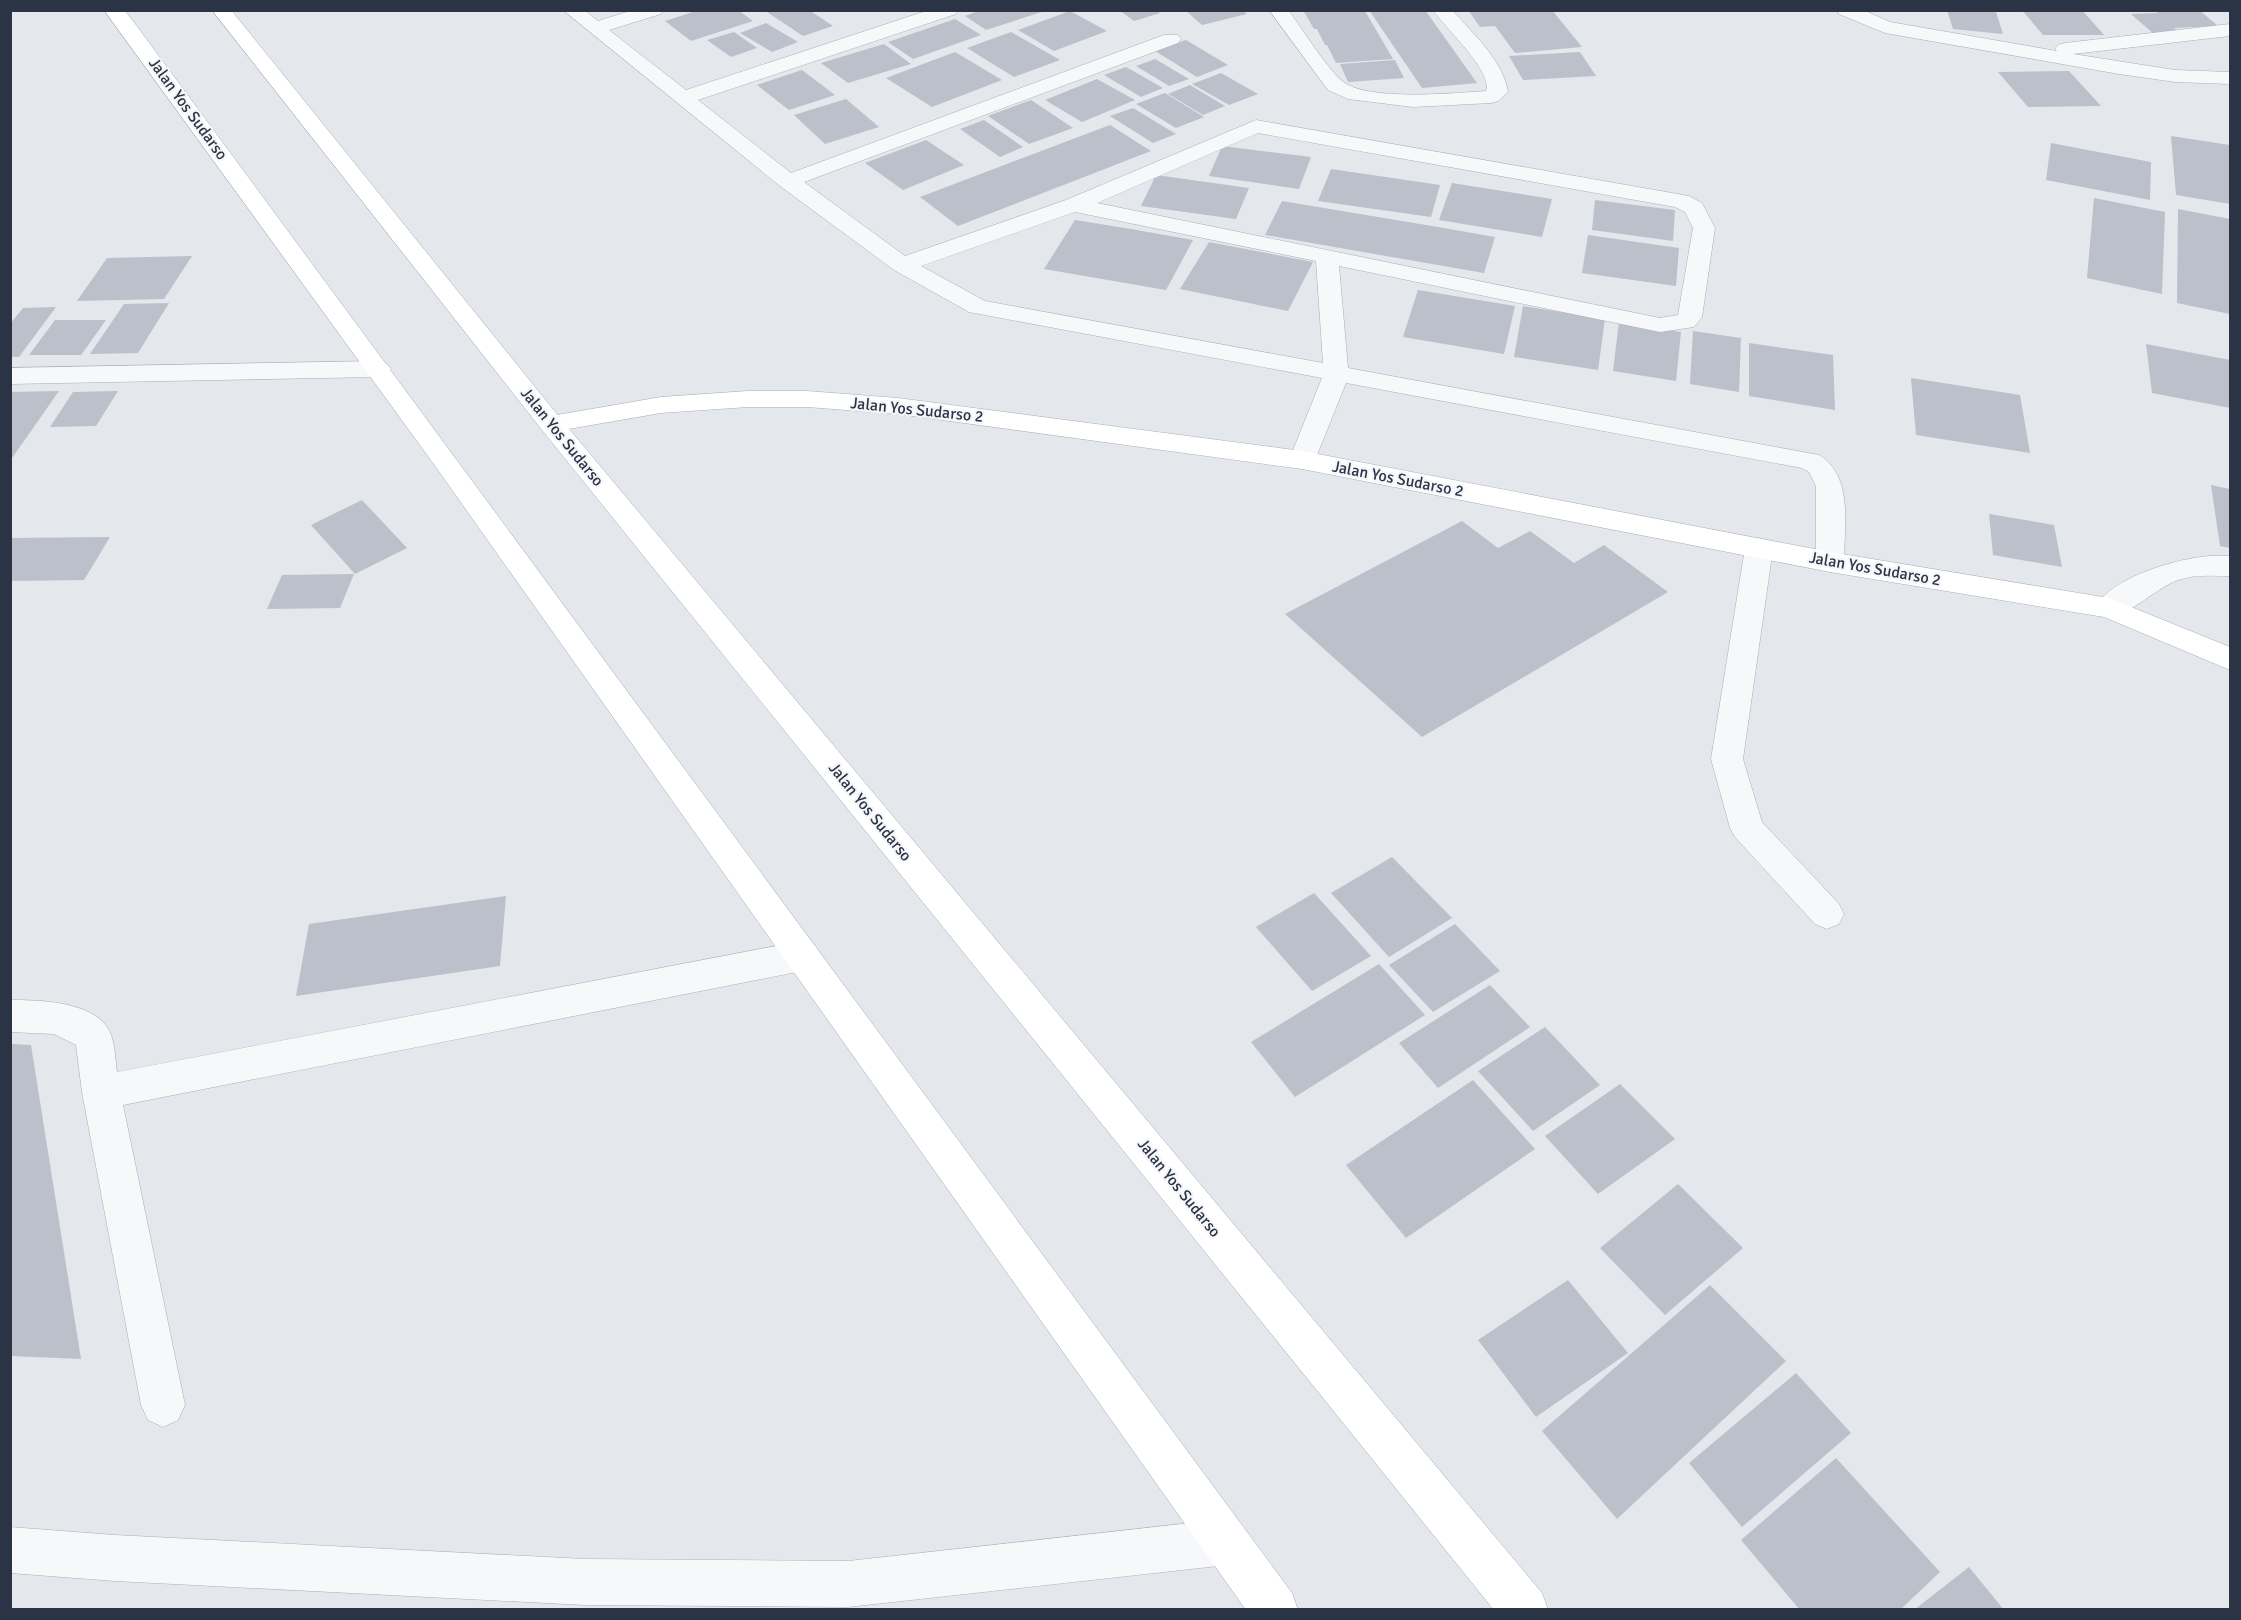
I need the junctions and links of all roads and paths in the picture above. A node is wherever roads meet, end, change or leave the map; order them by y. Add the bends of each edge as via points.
1 (112, 10) edge
2 (221, 10) edge
3 (572, 10) edge
4 (654, 10) edge
5 (949, 10) edge
6 (1278, 10) edge
7 (1442, 10) edge
8 (1846, 10) edge
9 (596, 28) junction
10 (2230, 30) edge
11 (1170, 39) dead end
12 (2032, 53) junction
13 (2230, 78) edge
14 (683, 98) junction
15 (788, 181) junction
16 (1074, 205) junction
17 (1327, 258) junction
18 (902, 265) junction
19 (378, 369) junction
20 (1336, 375) junction
21 (10, 376) edge
22 (551, 424) junction
23 (1302, 460) junction
24 (1759, 548) junction
25 (1830, 562) junction
26 (2230, 566) edge
27 (2109, 608) junction
28 (2230, 659) edge
29 (1827, 914) dead end
30 (802, 956) junction
31 (10, 1016) edge
32 (101, 1092) junction
33 (163, 1405) dead end
34 (1227, 1542) junction
35 (10, 1550) edge
36 (1275, 1610) edge
37 (1525, 1610) edge

1 - 19 main road, Jalan Yos Sudarso
2 - 22 main road, Jalan Yos Sudarso
3 - 9 street
4 - 9 street
5 - 14 street
6 - 7 street via 1335,86 1355,95 1413,101 1491,98 1498,92 1493,72
8 - 12 street via 1885,27
9 - 14 street
10 - 12 street
11 - 15 street
12 - 13 street via 2175,76
14 - 15 street
15 - 18 street
16 - 17 street
16 - 17 street via 1256,126 1681,201 1694,208 1704,228 1690,317 1674,325 1638,322
16 - 18 street
17 - 20 street
18 - 20 street via 978,307
19 - 21 street
19 - 30 main road, Jalan Yos Sudarso
20 - 23 street
20 - 25 street via 1810,461 1820,467 1830,486
22 - 23 main road, Jalan Yos Sudarso 2 via 661,405 807,399 898,406
22 - 37 main road, Jalan Yos Sudarso
23 - 24 main road, Jalan Yos Sudarso 2
24 - 25 main road, Jalan Yos Sudarso 2
24 - 29 street via 1727,759 1747,828
25 - 27 main road, Jalan Yos Sudarso 2
26 - 27 street via 2180,568 2148,580
27 - 28 main road, Jalan Yos Sudarso 2
30 - 32 street
30 - 34 main road, Jalan Yos Sudarso
31 - 32 street via 58,1018 76,1024 93,1037
32 - 33 street
34 - 35 street via 848,1584 585,1582
34 - 36 main road, Jalan Yos Sudarso

